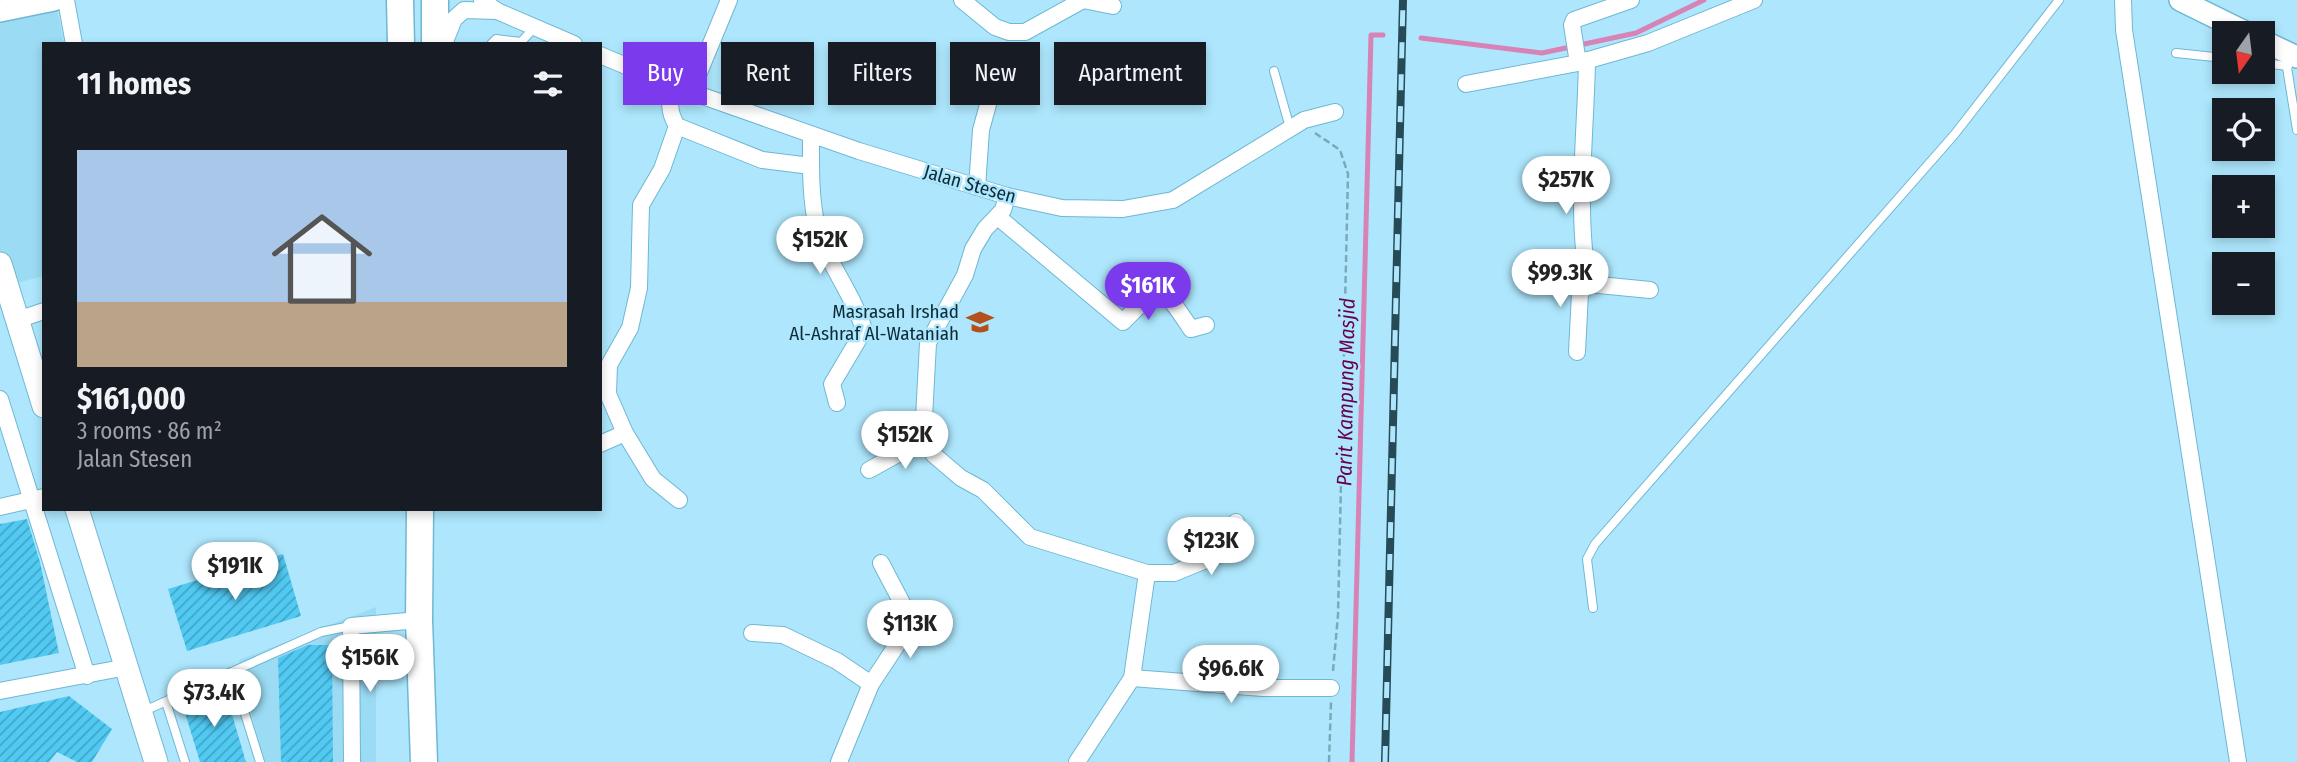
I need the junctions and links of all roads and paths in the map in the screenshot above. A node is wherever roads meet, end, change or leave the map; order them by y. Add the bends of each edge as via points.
1 (54, 0) edge
2 (66, 0) edge
3 (400, 0) edge
4 (435, 0) edge
5 (482, 0) edge
6 (729, 0) edge
7 (962, 0) edge
8 (1631, 0) edge
9 (1754, 0) edge
10 (2059, 0) edge
11 (2123, 0) edge
12 (2180, 0) edge
13 (499, 5) edge
14 (1113, 6) dead end
15 (0, 11) edge
16 (2223, 21) edge
17 (535, 27) junction
18 (74, 42) edge
19 (401, 42) edge
20 (435, 42) edge
21 (445, 42) edge
22 (493, 42) edge
23 (521, 42) edge
24 (521, 42) edge
25 (569, 42) edge
26 (2275, 49) edge
27 (1579, 52) junction
28 (707, 53) edge
29 (2176, 53) dead end
30 (602, 56) edge
31 (2212, 57) edge
32 (2290, 58) edge
33 (623, 65) edge
34 (1273, 71) dead end
35 (1466, 84) dead end
36 (707, 98) edge
37 (669, 105) edge
38 (988, 105) edge
39 (1335, 112) dead end
40 (1297, 124) junction
41 (677, 126) junction
42 (2297, 130) edge
43 (811, 135) junction
44 (811, 166) junction
45 (977, 187) junction
46 (1007, 196) junction
47 (998, 217) junction
48 (0, 264) edge
49 (1589, 284) junction
50 (1650, 290) dead end
51 (4, 297) edge
52 (42, 312) edge
53 (16, 320) junction
54 (1206, 325) dead end
55 (1577, 352) dead end
56 (0, 399) edge
57 (42, 400) edge
58 (837, 403) dead end
59 (625, 433) junction
60 (925, 439) junction
61 (602, 443) edge
62 (869, 470) dead end
63 (38, 498) edge
64 (679, 500) dead end
65 (0, 506) edge
66 (78, 511) edge
67 (420, 511) edge
68 (1236, 522) dead end
69 (881, 563) dead end
70 (1147, 573) junction
71 (1593, 608) dead end
72 (419, 620) junction
73 (351, 626) junction
74 (752, 633) dead end
75 (127, 667) junction
76 (232, 672) junction
77 (87, 676) junction
78 (1132, 678) junction
79 (871, 684) junction
80 (1331, 688) junction
81 (0, 691) edge
82 (166, 702) junction
83 (142, 712) junction
84 (156, 762) edge
85 (185, 762) edge
86 (260, 762) edge
87 (352, 762) edge
88 (424, 762) edge
89 (839, 762) edge
90 (1077, 762) edge
91 (1329, 762) edge
92 (2238, 762) edge

1 - 15 street
2 - 18 street
3 - 19 highway
4 - 20 highway
5 - 13 street
6 - 28 street
7 - 14 street via 995,27 1009,32 1025,32 1083,0
8 - 27 street via 1574,20
9 - 27 street via 1648,43
10 - 71 lane via 1954,135 1594,544 1587,559
11 - 92 street via 2123,30
12 - 16 street
13 - 17 street
13 - 21 street via 464,10 454,19
17 - 23 lane
17 - 25 street
22 - 24 lane
26 - 32 street
27 - 35 street
27 - 49 street
29 - 31 lane
30 - 33 street, Jalan Stesen
32 - 42 lane
34 - 40 lane
36 - 43 street, Jalan Stesen
37 - 41 street
38 - 45 street via 981,130
39 - 40 street, Jalan Stesen
40 - 46 street, Jalan Stesen via 1173,200 1123,209 1062,208
40 - 80 path via 1340,150 1348,174 1338,615
41 - 44 street via 762,160
41 - 59 street via 662,169 641,205 639,288 631,328 610,365 608,394
43 - 44 street
43 - 45 street, Jalan Stesen
44 - 58 street via 817,229 864,330 832,384
45 - 46 street, Jalan Stesen
46 - 47 street
47 - 54 street via 1123,322 1150,295 1161,291 1168,294 1191,329
47 - 60 street via 973,249 965,275 928,343
48 - 51 main road
49 - 50 street
49 - 55 street via 1580,293
51 - 53 main road
52 - 53 street
53 - 57 main road
56 - 63 street
59 - 61 street
59 - 64 street via 653,480
60 - 62 street
60 - 70 street via 933,455 983,490 1030,537
63 - 65 street
63 - 77 street
66 - 75 main road
67 - 72 highway
68 - 70 street via 1223,553 1174,573
69 - 79 street via 912,622
70 - 78 street
72 - 73 street
72 - 88 highway
73 - 76 lane via 321,632
73 - 87 street
74 - 79 street via 783,635 837,661
75 - 77 street
75 - 83 main road
76 - 82 lane
76 - 86 lane
77 - 81 street
78 - 80 street
78 - 90 street
79 - 89 street
80 - 91 path
82 - 83 lane
82 - 85 lane
83 - 84 main road

